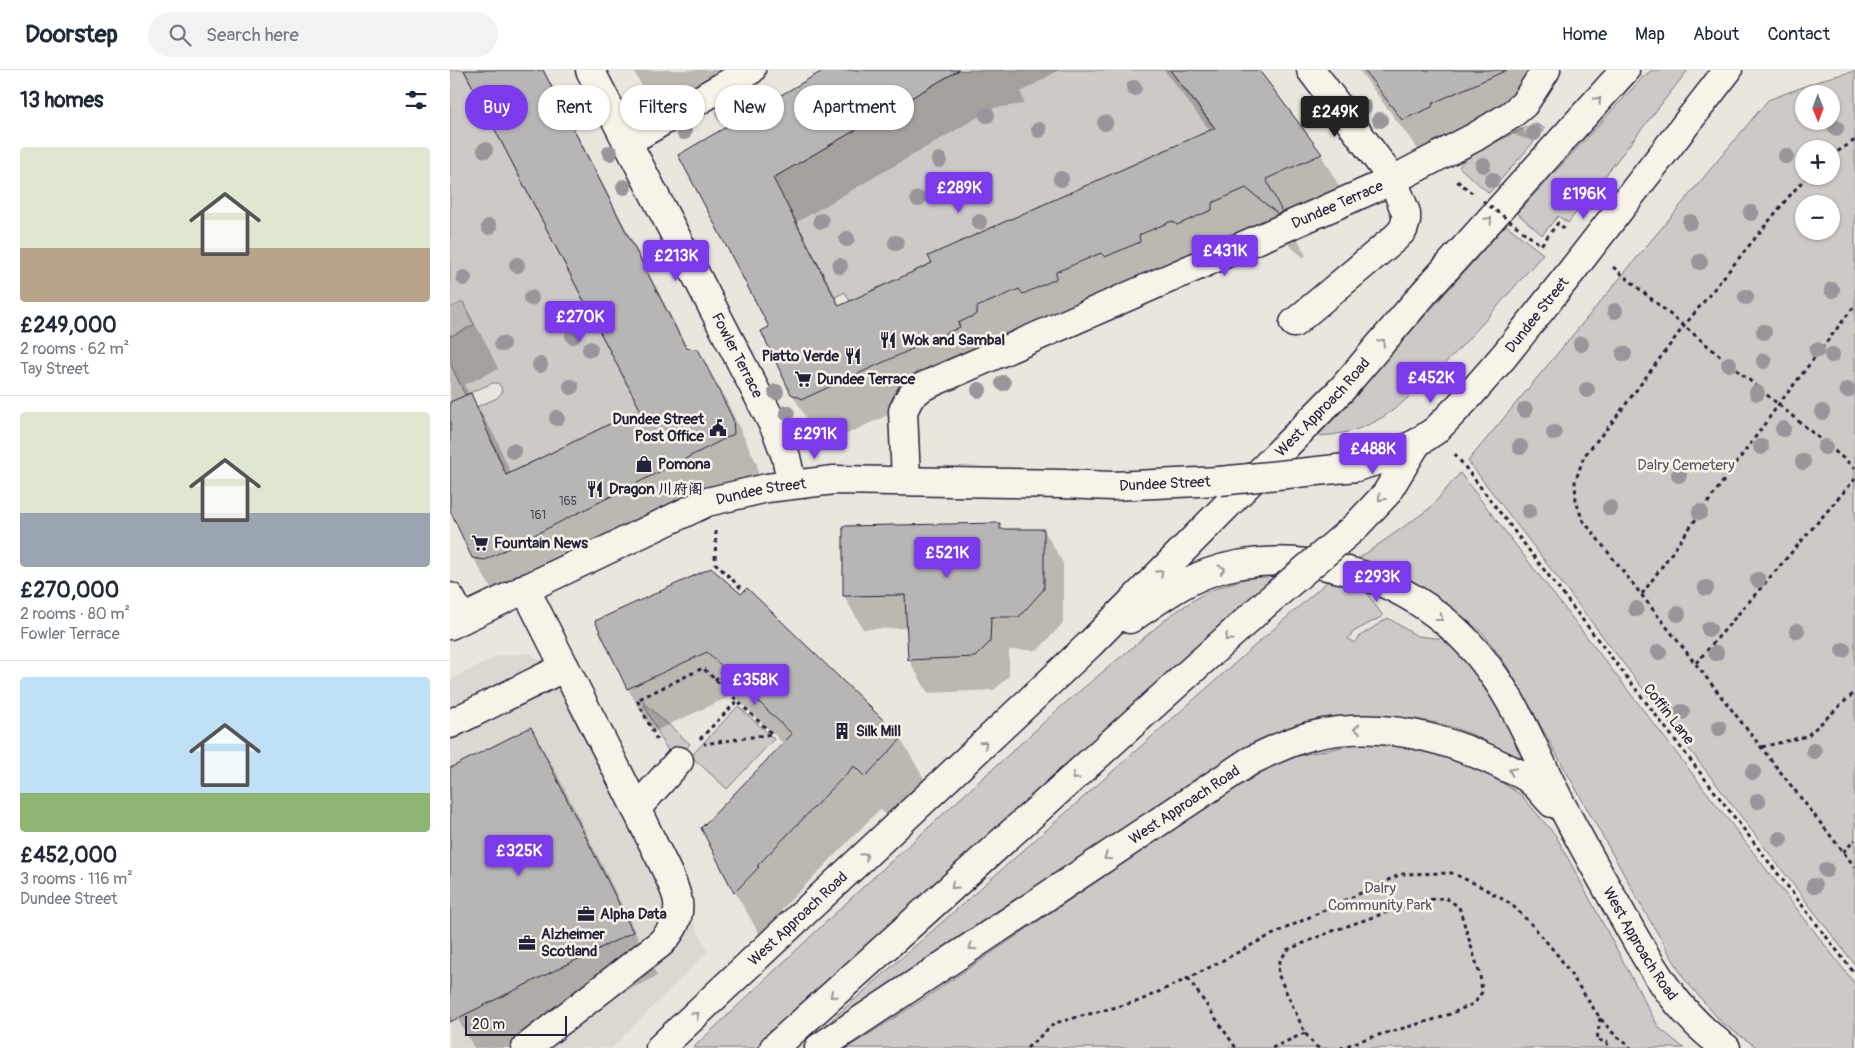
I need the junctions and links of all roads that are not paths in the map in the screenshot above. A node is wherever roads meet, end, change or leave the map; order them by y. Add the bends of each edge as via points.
1 (590, 70) edge
2 (752, 70) edge
3 (1310, 70) edge
4 (1546, 70) edge
5 (1626, 70) edge
6 (1728, 70) edge
7 (627, 142) junction
8 (1393, 180) junction
9 (1294, 323) dead end
10 (1417, 443) junction
11 (906, 480) junction
12 (792, 484) junction
13 (525, 588) junction
14 (454, 614) edge
15 (1089, 645) junction
16 (565, 667) junction
17 (450, 724) edge
18 (682, 759) road end
19 (636, 809) junction
20 (1573, 827) junction
21 (526, 1048) edge
22 (660, 1048) edge
23 (774, 1048) edge
24 (819, 1048) edge
25 (1726, 1048) edge

1 - 7 street, Fowler Terrace
2 - 7 street
3 - 8 street
4 - 8 street, Dundee Terrace via 1524,104 1511,115
15 -> 5 street, West Approach Road via 1342,389 1424,293
6 - 10 street, Dundee Street via 1504,356 1436,430
7 - 12 street, Fowler Terrace via 776,432
8 - 9 street via 1406,212 1403,230
8 - 11 street, Dundee Terrace via 922,387 910,397 903,411
10 - 11 street, Dundee Street, bridge via 1383,460 1356,467 1220,481 1112,486
10 -> 23 street, bridge via 1386,494 1355,527 1264,605
11 - 12 street, Dundee Street via 834,480
12 - 13 street, Dundee Street via 707,502
13 - 14 street, Dundee Street
13 - 16 street
15 -> 20 street, West Approach Road via 1184,584 1230,566 1289,561 1326,565 1377,580 1417,601 1473,647 1506,694
22 -> 15 street, West Approach Road
16 - 17 street
16 - 19 street
18 - 19 street
19 - 21 street via 678,901 672,930 661,943
20 -> 24 street, West Approach Road via 1530,779 1461,746 1393,730 1367,728 1310,736 1250,761
20 - 25 street, West Approach Road via 1660,980 1688,1015

